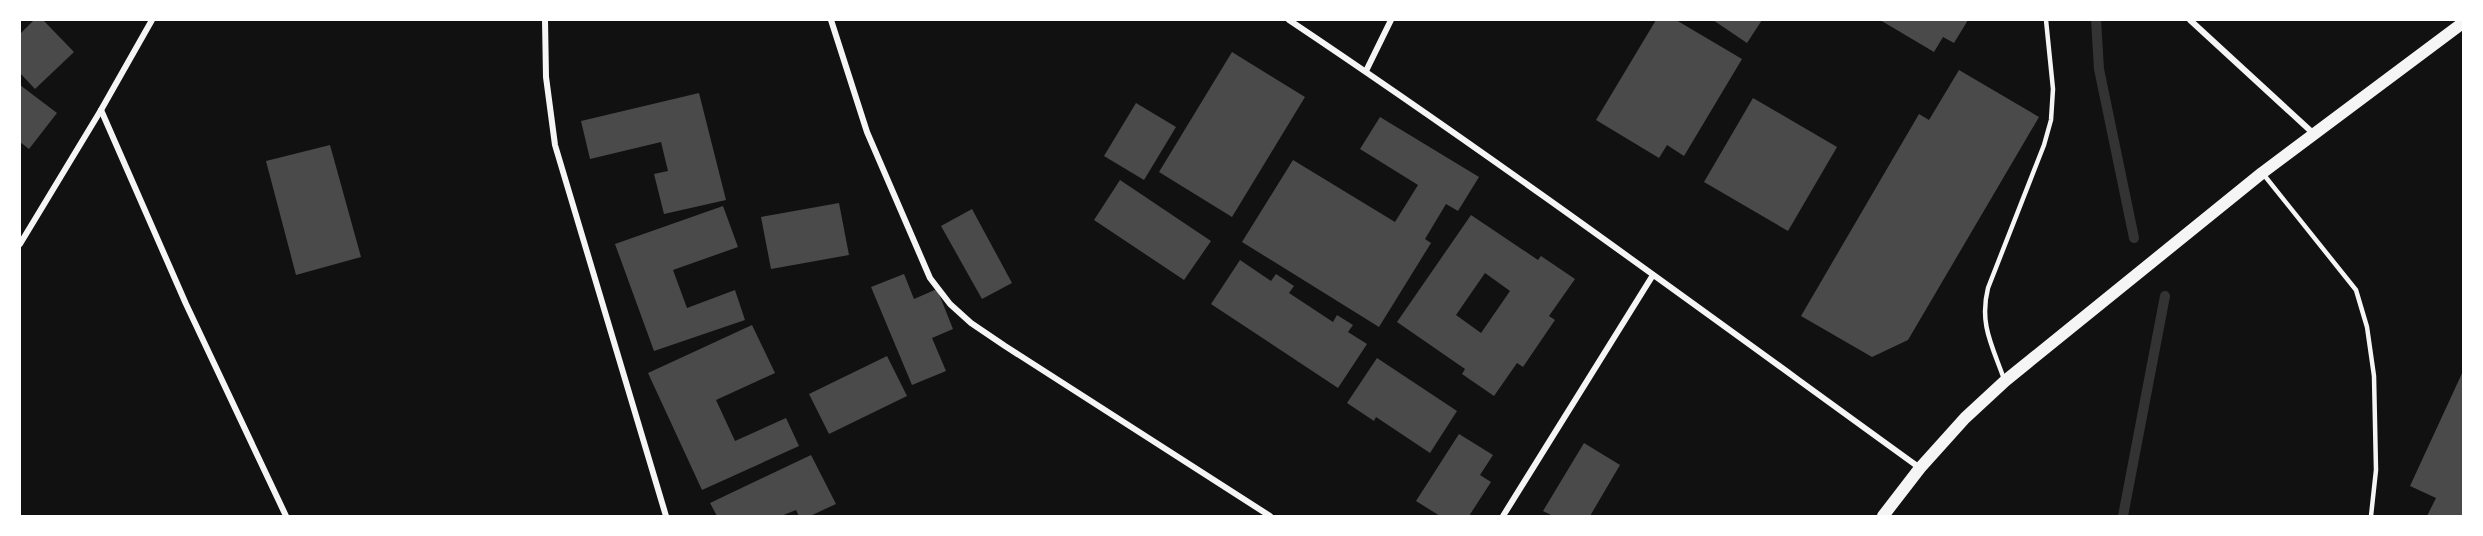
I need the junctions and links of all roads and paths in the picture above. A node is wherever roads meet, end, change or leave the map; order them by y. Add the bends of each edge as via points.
1 (152, 20) edge
2 (545, 20) edge
3 (831, 20) edge
4 (1289, 20) edge
5 (1391, 20) edge
6 (2046, 20) edge
7 (2190, 20) edge
8 (2463, 22) edge
9 (1366, 71) junction
10 (101, 111) junction
11 (2314, 134) junction
12 (2262, 173) junction
13 (20, 244) edge
14 (1653, 275) junction
15 (2005, 381) junction
16 (1920, 468) junction
17 (286, 516) edge
18 (666, 516) edge
19 (1270, 516) edge
20 (1503, 516) edge
21 (1883, 516) edge
22 (2371, 516) edge

1 - 10 street
2 - 18 street via 546,77 555,145
3 - 19 street via 867,132 930,278 950,304 1005,346
4 - 9 street
5 - 9 street
6 - 15 lane via 2053,89 2051,120 1983,307 1986,328
7 - 11 street
8 - 11 main road
9 - 14 street
10 - 13 street
10 - 17 street
11 - 12 main road
12 - 15 main road
12 - 22 lane via 2356,290 2367,327 2374,376 2376,470
14 - 16 street
14 - 20 street
15 - 16 main road
16 - 21 main road

